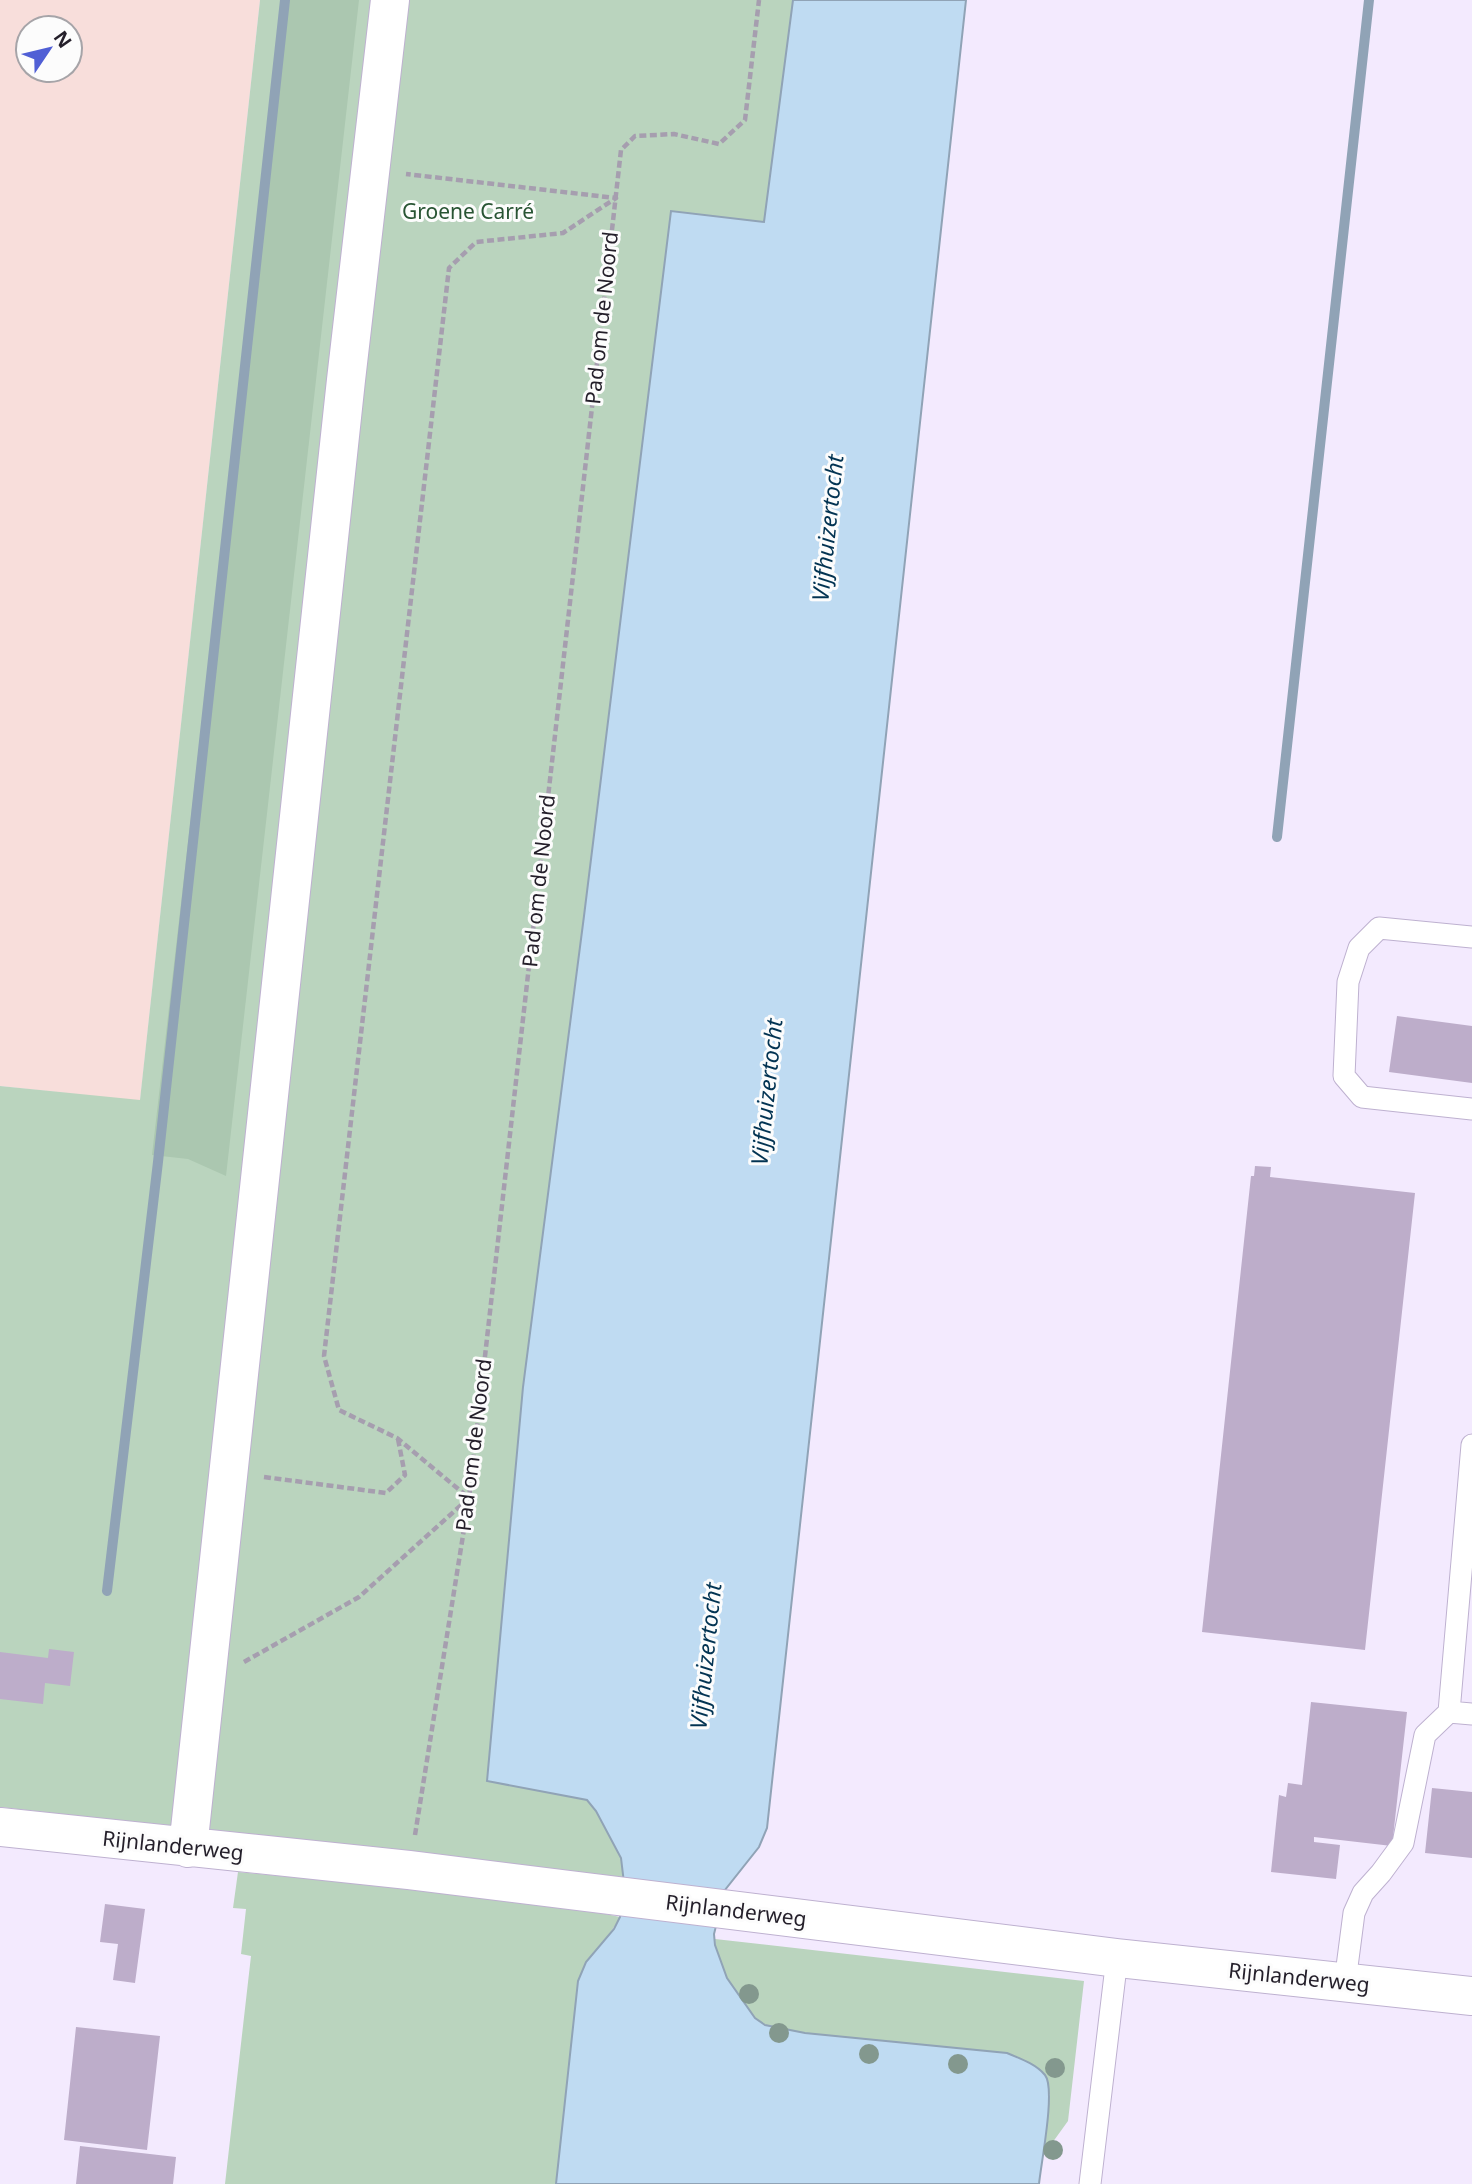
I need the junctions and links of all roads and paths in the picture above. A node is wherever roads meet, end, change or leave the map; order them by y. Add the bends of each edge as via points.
1 (390, 0) edge
2 (759, 0) edge
3 (370, 170) junction
4 (616, 198) junction
5 (1472, 937) edge
6 (1472, 1109) edge
7 (397, 1438) junction
8 (1472, 1445) edge
9 (228, 1472) junction
10 (469, 1499) junction
11 (205, 1684) junction
12 (1449, 1712) junction
13 (1472, 1714) edge
14 (0, 1827) edge
15 (188, 1848) junction
16 (409, 1870) junction
17 (1117, 1958) junction
18 (1345, 1982) junction
19 (1472, 1996) edge
20 (1090, 2184) edge

1 - 3 street
2 - 4 path, Pad om de Noord via 745,120 719,144 674,134 635,136 621,150
3 - 4 path
3 - 9 street
4 - 7 path via 563,233 476,242 449,268 324,1356 339,1410
4 - 10 path, Pad om de Noord
5 - 6 lane via 1379,928 1359,947 1348,982 1344,1076 1362,1097
7 - 9 path via 405,1475 386,1493
7 - 10 path
8 - 12 lane
9 - 11 street
10 - 11 path via 359,1597
10 - 16 path, Pad om de Noord
11 - 15 street
12 - 13 lane
12 - 18 lane via 1425,1735 1402,1843 1363,1893 1354,1913
14 - 15 street, Rijnlanderweg
15 - 16 street, Rijnlanderweg
16 - 17 street, Rijnlanderweg
17 - 18 street, Rijnlanderweg
17 - 20 lane
18 - 19 street, Rijnlanderweg

